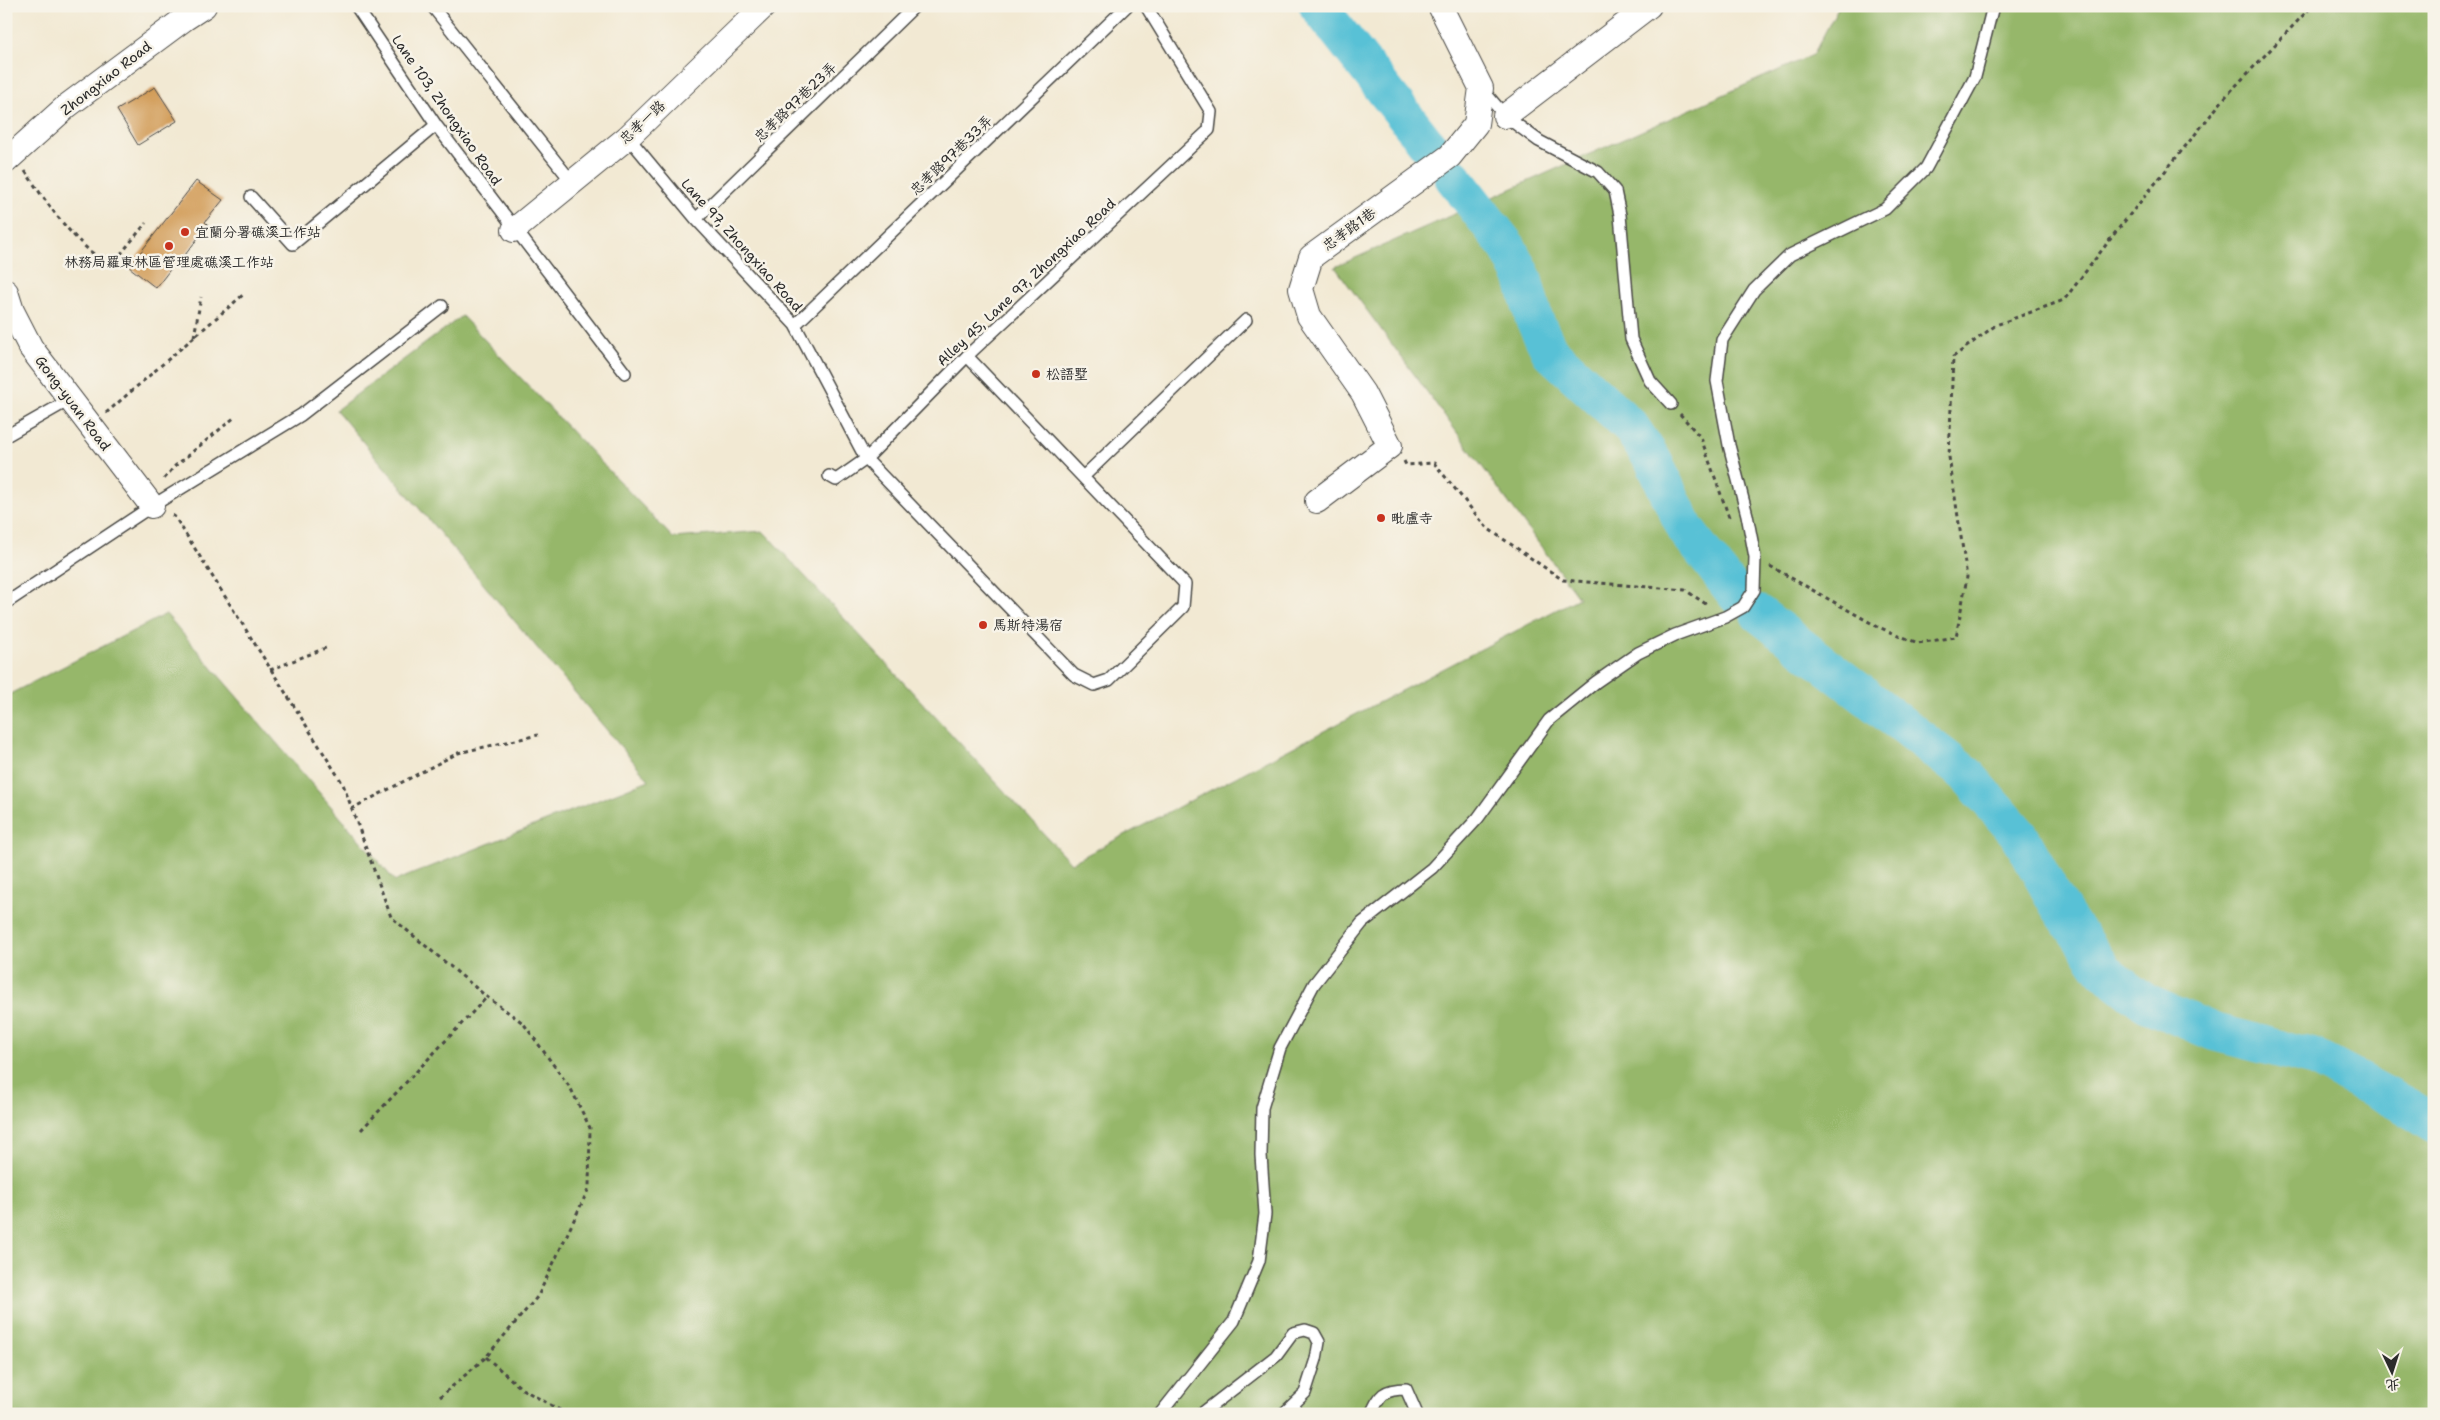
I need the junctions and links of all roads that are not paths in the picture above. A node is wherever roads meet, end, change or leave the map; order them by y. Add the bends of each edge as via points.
1 (204, 6) edge
2 (356, 6) edge
3 (432, 6) edge
4 (764, 6) edge
5 (915, 6) edge
6 (1127, 6) edge
7 (1146, 6) edge
8 (1440, 6) edge
9 (1649, 6) edge
10 (1993, 6) edge
11 (1481, 88) junction
12 (1505, 116) junction
13 (436, 125) junction
14 (628, 137) junction
15 (10, 157) edge
16 (572, 182) junction
17 (251, 197) dead end
18 (696, 219) junction
19 (514, 230) junction
20 (6, 292) edge
21 (442, 306) dead end
22 (1246, 320) dead end
23 (794, 325) junction
24 (967, 356) junction
25 (625, 373) dead end
26 (70, 399) junction
27 (1671, 404) road end
28 (6, 436) edge
29 (866, 459) junction
30 (829, 476) dead end
31 (1083, 477) junction
32 (1317, 501) dead end
33 (150, 503) junction
34 (6, 603) edge
35 (1160, 1414) edge
36 (1202, 1414) edge
37 (1283, 1414) edge
38 (1371, 1414) edge
39 (1417, 1414) edge

1 - 15 street, Zhongxiao Road via 67,106
2 - 13 lane, Lane 103, Zhongxiao Road
3 - 16 lane
4 - 14 street, 忠孝一路
5 - 18 lane, 忠孝路97巷23弄
6 - 23 lane, 忠孝路97巷33弄
7 - 24 lane, Alley 45, Lane 97, Zhongxiao Road via 1211,112 1210,130
8 - 11 street
9 - 12 street
10 - 35 lane via 1975,77 1926,168 1885,209 1790,255 1754,290 1722,340 1717,381 1755,557 1754,590 1743,608 1638,653 1549,720 1478,818 1432,868 1362,923 1314,984 1280,1048 1262,1108 1264,1214 1259,1261 1234,1322
11 - 12 lane
11 - 32 street, 忠孝路1巷 via 1476,124 1450,156 1311,257 1301,289 1309,316 1363,394 1390,446
12 - 27 lane via 1539,140 1598,172 1614,191 1620,215 1631,339 1650,381
13 - 17 lane via 293,244
13 - 19 lane, Lane 103, Zhongxiao Road
14 - 16 street, 忠孝一路
14 - 18 lane, Lane 97, Zhongxiao Road
16 - 19 street, 忠孝一路
18 - 23 lane, Lane 97, Zhongxiao Road
19 - 25 lane, Lane 103, Zhongxiao Road
20 - 26 street, Gong-yuan Road via 31,348
21 - 33 lane via 301,414
22 - 31 lane
23 - 29 lane, Lane 97, Zhongxiao Road
24 - 29 lane, Alley 45, Lane 97, Zhongxiao Road
24 - 31 lane, Lane 97, Zhongxiao Road
26 - 28 lane
26 - 33 street, Gong-yuan Road
29 - 30 lane, Alley 45, Lane 97, Zhongxiao Road via 836,480
29 - 31 lane, Lane 97, Zhongxiao Road via 1074,675 1094,685 1109,680 1183,608 1185,584
33 - 34 lane
36 - 37 lane via 1276,1356 1293,1333 1305,1330 1314,1333 1319,1342 1316,1359 1305,1393
38 - 39 lane via 1380,1396 1393,1389 1406,1390

